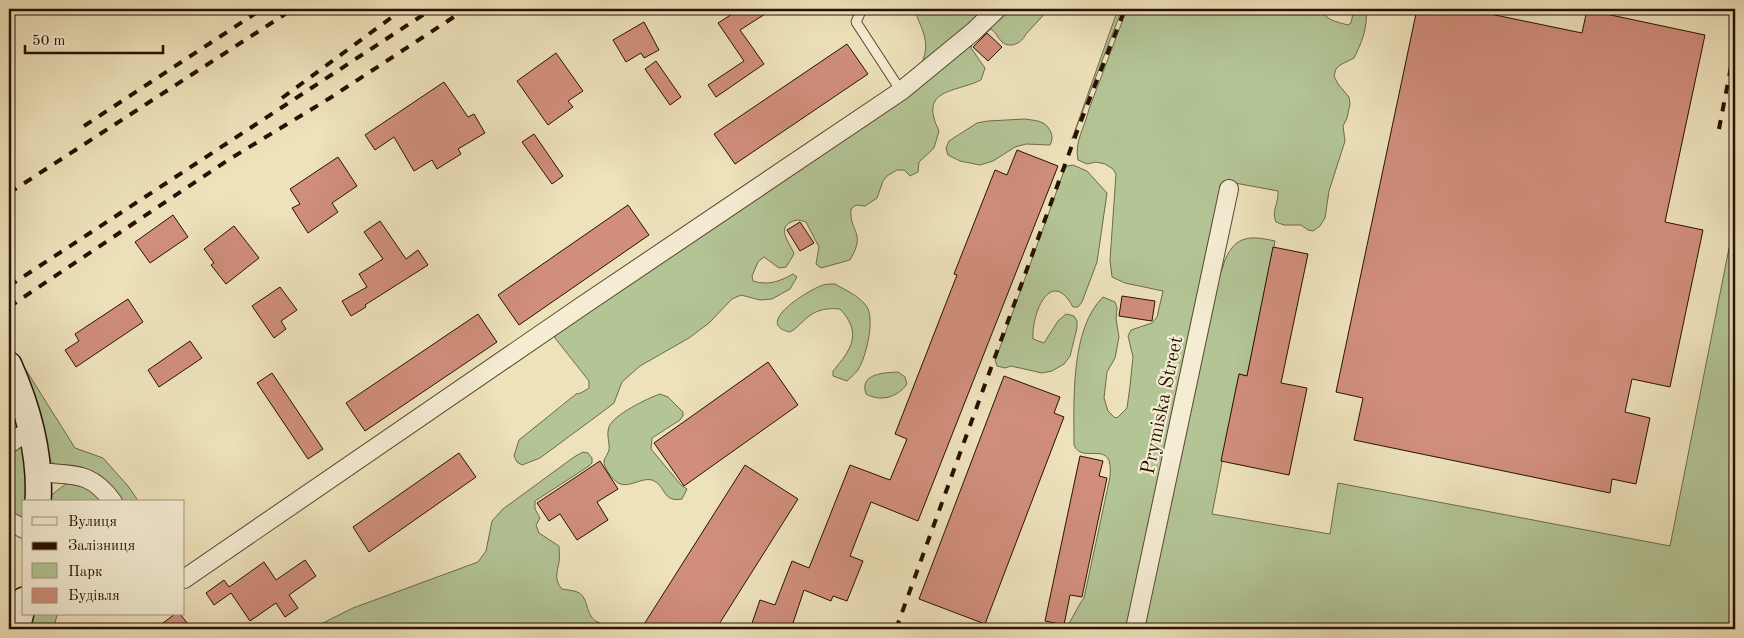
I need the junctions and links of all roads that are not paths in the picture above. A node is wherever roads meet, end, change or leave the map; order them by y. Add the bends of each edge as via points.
1 (862, 9) edge
2 (997, 9) edge
3 (901, 91) junction
4 (1229, 189) dead end
5 (9, 365) edge
6 (31, 429) junction
7 (9, 444) edge
8 (38, 472) junction
9 (38, 500) edge
10 (112, 500) edge
11 (185, 578) edge
12 (22, 610) edge
13 (18, 629) edge
14 (1136, 629) edge

1 - 3 lane via 856,22
2 - 3 street
3 - 11 street
4 - 14 street, Prymiska Street
5 - 6 street
6 - 7 street
6 - 8 street
8 - 9 street
8 - 10 street via 84,477 103,488
12 - 13 street

